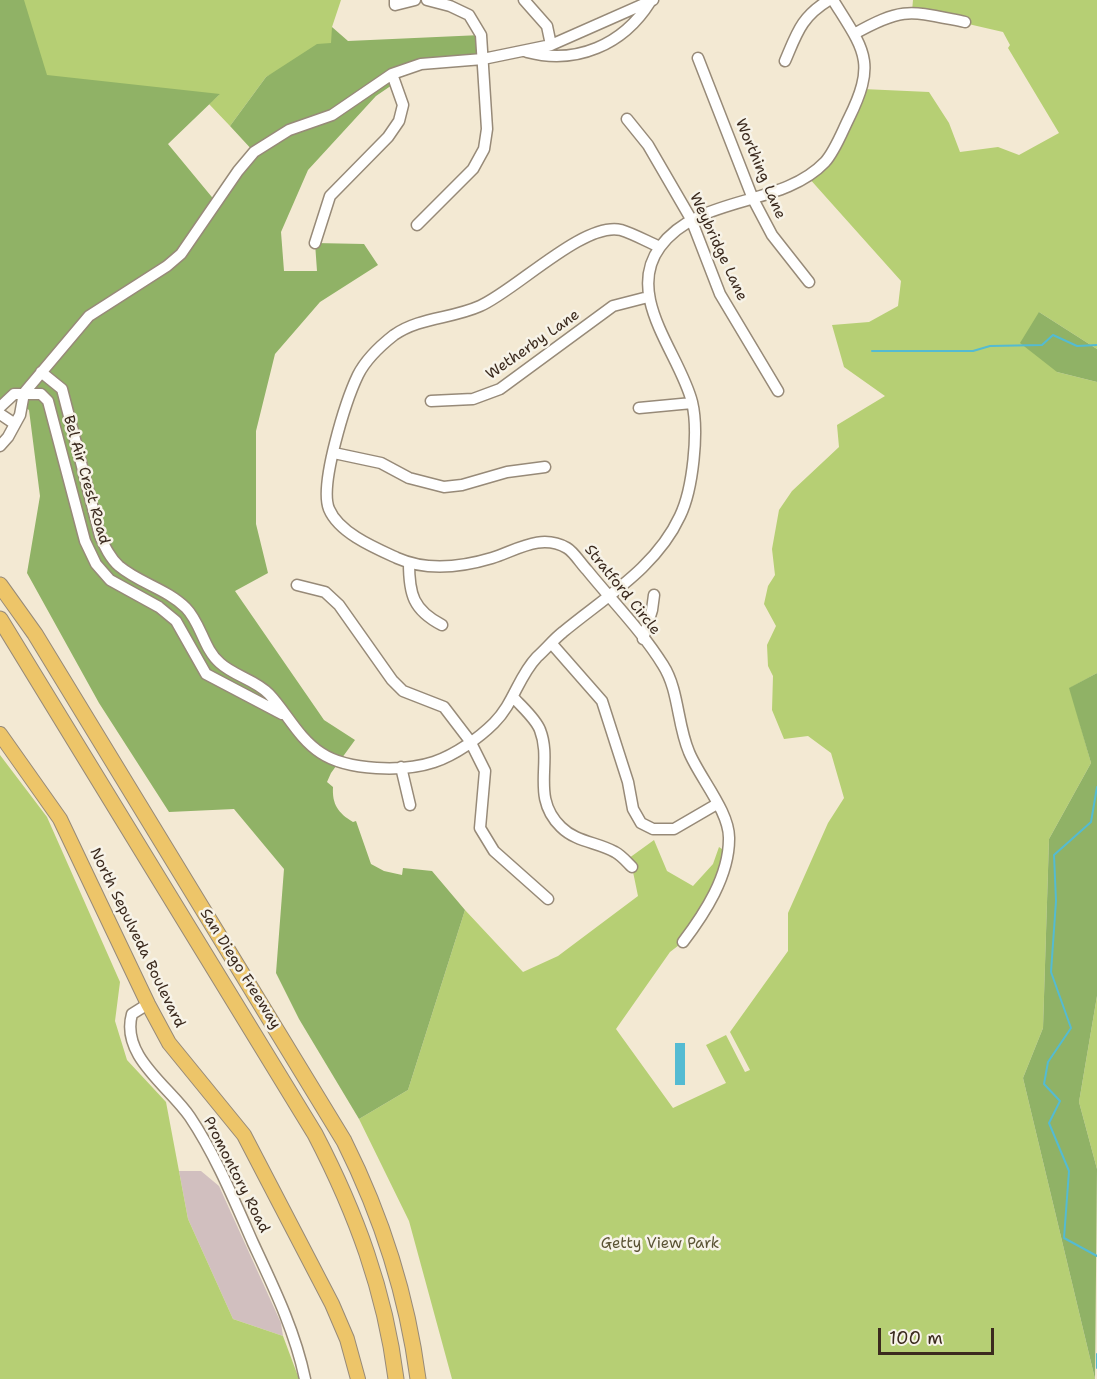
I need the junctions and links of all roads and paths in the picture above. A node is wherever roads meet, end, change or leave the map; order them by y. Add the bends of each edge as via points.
1 (395, 0) edge
2 (415, 0) edge
3 (427, 0) edge
4 (524, 0) edge
5 (651, 0) edge
6 (831, 0) edge
7 (965, 22) dead end
8 (854, 34) junction
9 (551, 45) junction
10 (523, 51) junction
11 (698, 58) dead end
12 (483, 59) junction
13 (785, 62) dead end
14 (392, 74) junction
15 (627, 119) dead end
16 (753, 199) junction
17 (691, 219) junction
18 (417, 225) dead end
19 (315, 243) dead end
20 (660, 247) junction
21 (809, 282) dead end
22 (648, 297) junction
23 (41, 372) junction
24 (778, 391) dead end
25 (24, 393) junction
26 (431, 401) dead end
27 (692, 403) junction
28 (0, 407) edge
29 (639, 408) dead end
30 (0, 414) edge
31 (15, 424) junction
32 (0, 446) edge
33 (334, 453) junction
34 (545, 467) dead end
35 (409, 563) junction
36 (0, 585) edge
37 (297, 585) dead end
38 (608, 596) junction
39 (654, 596) dead end
40 (0, 619) edge
41 (442, 625) dead end
42 (34, 634) junction
43 (0, 636) edge
44 (643, 639) junction
45 (552, 644) junction
46 (514, 698) junction
47 (282, 714) junction
48 (0, 734) edge
49 (470, 741) junction
50 (401, 767) junction
51 (717, 804) junction
52 (410, 805) dead end
53 (632, 867) dead end
54 (548, 899) dead end
55 (683, 942) dead end
56 (148, 1004) junction
57 (305, 1379) edge
58 (358, 1379) edge
59 (387, 1379) edge
60 (396, 1379) edge
61 (404, 1379) edge
62 (418, 1379) edge

1 - 2 street via 395,5
3 - 12 street via 469,15 481,35
4 - 9 street via 547,26
5 - 9 street
5 - 10 street via 628,30 596,49 560,56
6 - 8 street, Bel Air Crest Road
6 - 13 street via 814,9 802,22
7 - 8 street via 912,11 885,17
8 - 16 street, Bel Air Crest Road via 865,55 863,89 828,160 808,177
9 - 10 street
10 - 12 street
11 - 16 street, Worthing Lane
12 - 14 street via 421,64
12 - 18 street via 487,129 484,149 472,170
14 - 19 street via 403,105 399,121 330,196
14 - 23 street via 332,115 289,130 254,152 181,254 89,316
15 - 17 street, Weybridge Lane via 648,145
16 - 17 street, Bel Air Crest Road
16 - 21 street, Worthing Lane via 772,235
17 - 20 street, Bel Air Crest Road
17 - 24 street, Weybridge Lane via 720,294
20 - 22 street, Bel Air Crest Road via 651,268
20 - 33 street, Stratford Circle via 619,229 598,232 578,241 484,305 423,320 396,334 359,373 344,409
22 - 26 street, Wetherby Lane via 613,306 500,389 473,399
22 - 27 street, Bel Air Crest Road
23 - 25 street
23 - 47 street, Bel Air Crest Road via 62,389 100,536 109,555 120,567 168,593 188,610 218,662 268,692
25 - 28 street via 14,394
25 - 31 street
25 - 47 street, Bel Air Crest Road via 41,394 48,401 85,541 96,564 110,580 176,621 206,674
27 - 29 street
27 - 38 street, Bel Air Crest Road via 696,452 681,515 638,574
30 - 31 street
31 - 32 street
33 - 34 street via 381,463 409,478 444,487
33 - 35 street, Stratford Circle via 325,494 330,512 342,527
35 - 38 street, Stratford Circle via 448,567 474,563 526,544 544,542 568,548
35 - 41 street via 409,587 414,600 428,618
36 - 42 highway, San Diego Freeway
37 - 49 street via 325,592 339,605 392,680 403,691 444,707
38 - 44 street, Stratford Circle
38 - 45 street, Bel Air Crest Road
39 - 44 street
40 - 60 highway via 332,1165 374,1271
42 - 61 highway via 31,652 339,1158 380,1261
42 - 62 highway, San Diego Freeway via 344,1141 373,1201 396,1267
43 - 59 highway, San Diego Freeway via 328,1176 364,1266 380,1328
44 - 51 street, Stratford Circle via 664,667 689,754
45 - 46 street, Bel Air Crest Road via 525,669
45 - 51 street via 602,701 641,823 653,829 674,829
46 - 49 street, Bel Air Crest Road via 494,723
46 - 53 street via 540,729 543,792 549,811 561,827 579,839 616,852
47 - 50 street, Bel Air Crest Road via 324,755 357,766
48 - 56 main road, North Sepulveda Boulevard via 65,828
49 - 50 street, Bel Air Crest Road via 430,764
49 - 54 street via 485,771 480,828 494,851
50 - 52 street
51 - 55 street, Stratford Circle via 730,835 728,853 723,873 700,919
56 - 57 street, Promontory Road via 132,1014 134,1048 189,1116 224,1177 285,1314
56 - 58 main road, North Sepulveda Boulevard via 180,1059 244,1135 328,1295 347,1339

